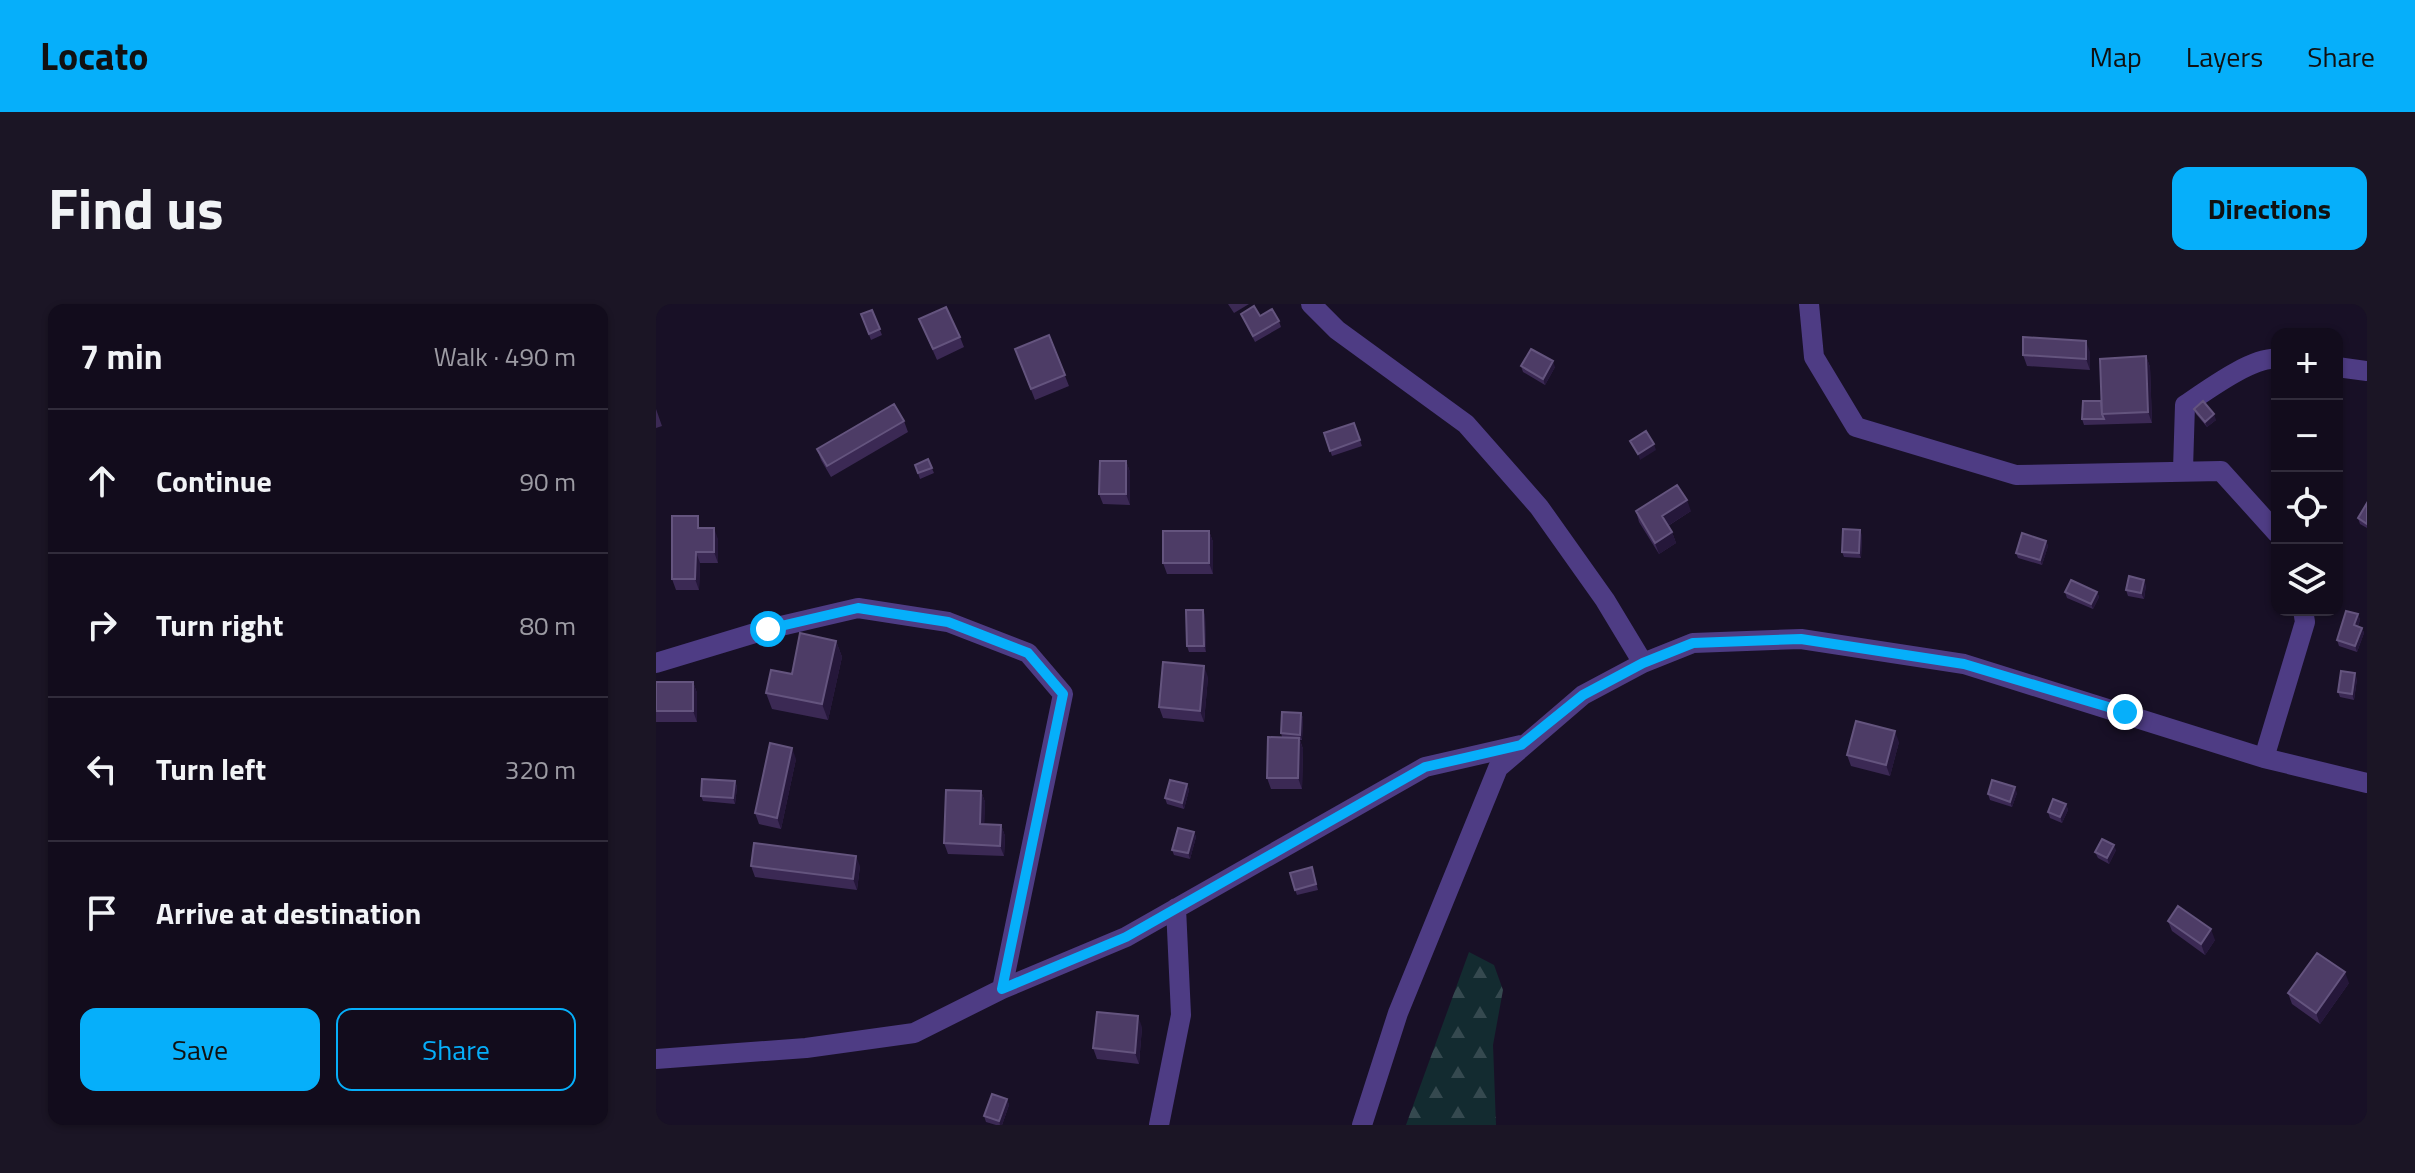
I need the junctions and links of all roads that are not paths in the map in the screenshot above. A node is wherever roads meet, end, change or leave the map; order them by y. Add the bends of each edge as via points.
1 (1311, 304) edge
2 (1809, 304) edge
3 (2271, 358) edge
4 (2343, 368) edge
5 (2367, 371) edge
6 (2183, 469) junction
7 (2271, 526) edge
8 (2304, 616) edge
9 (656, 663) edge
10 (1643, 663) junction
11 (1521, 745) junction
12 (2264, 758) junction
13 (2367, 783) edge
14 (1176, 908) junction
15 (1002, 989) junction
16 (656, 1059) edge
17 (1159, 1125) edge
18 (1362, 1125) edge

1 - 10 street via 1337,330 1466,424 1539,507
2 - 6 street via 1814,357 1856,427 2016,475
3 - 6 street via 2231,375 2185,405
4 - 5 street
6 - 7 street via 2221,471
8 - 12 street
9 - 15 street via 858,608 948,622 1028,653 1063,694
10 - 11 street via 1583,695
10 - 12 street via 1693,643 1801,639 1964,664
11 - 14 street via 1425,767
11 - 18 street via 1498,768 1398,1013
12 - 13 street
14 - 15 street via 1126,937
14 - 17 street via 1181,1015
15 - 16 street via 914,1033 806,1048

